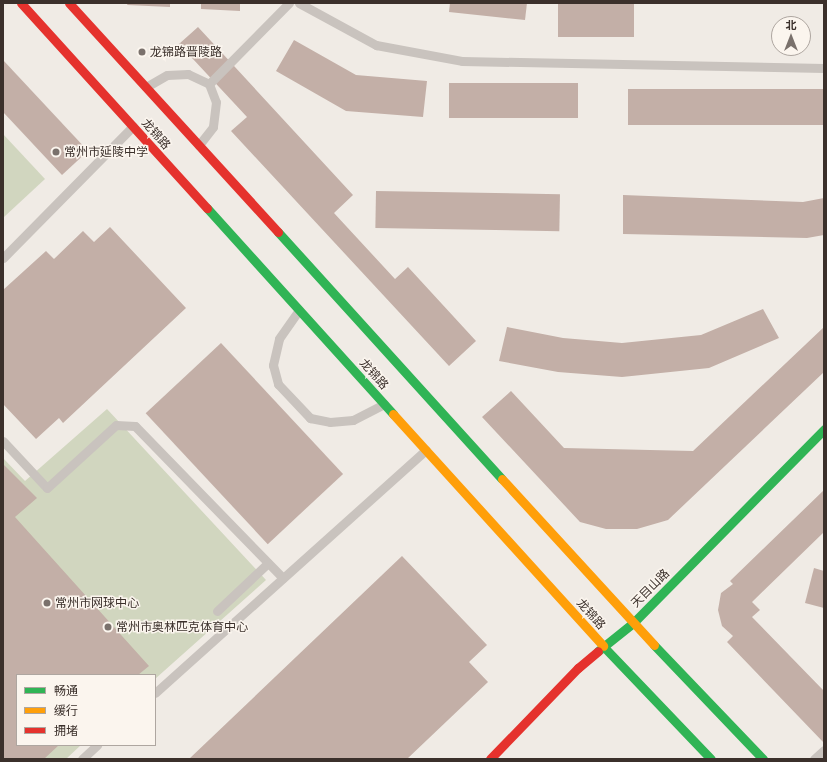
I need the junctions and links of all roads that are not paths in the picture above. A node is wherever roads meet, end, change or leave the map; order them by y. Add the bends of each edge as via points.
1 (21, 3) edge
2 (69, 3) edge
3 (289, 3) edge
4 (299, 3) edge
5 (824, 68) edge
6 (209, 84) junction
7 (146, 87) junction
8 (133, 126) junction
9 (198, 145) junction
10 (3, 258) edge
11 (299, 310) junction
12 (384, 404) junction
13 (824, 429) edge
14 (3, 441) edge
15 (426, 450) junction
16 (268, 563) junction
17 (282, 578) junction
18 (217, 611) dead end
19 (633, 623) junction
20 (605, 648) junction
21 (156, 692) edge
22 (96, 746) edge
23 (824, 750) edge
24 (82, 759) edge
25 (490, 759) edge
26 (711, 759) edge
27 (763, 759) edge
28 (814, 759) edge

1 - 8 main road, 龙锦路
2 - 7 main road, 龙锦路
3 - 6 lane
4 - 5 lane via 376,45 462,61
6 - 7 lane via 188,74 167,75
6 - 9 lane via 216,102 213,127
7 - 9 main road, 龙锦路
8 - 10 lane
8 - 11 main road, 龙锦路
9 - 19 main road, 龙锦路
11 - 12 main road, 龙锦路
11 - 12 lane via 279,338 273,365 278,384 310,418 330,422 353,420
12 - 15 main road, 龙锦路
13 - 19 main road, 天目山路
14 - 16 lane via 47,488 116,425 135,426
15 - 17 lane
15 - 20 main road, 龙锦路
16 - 17 lane
16 - 18 lane
17 - 21 lane
19 - 20 main road, 天目山路
19 - 27 main road, 龙锦路
20 - 25 main road, 天目山路 via 578,668
20 - 26 main road, 龙锦路
22 - 24 lane
23 - 28 lane

